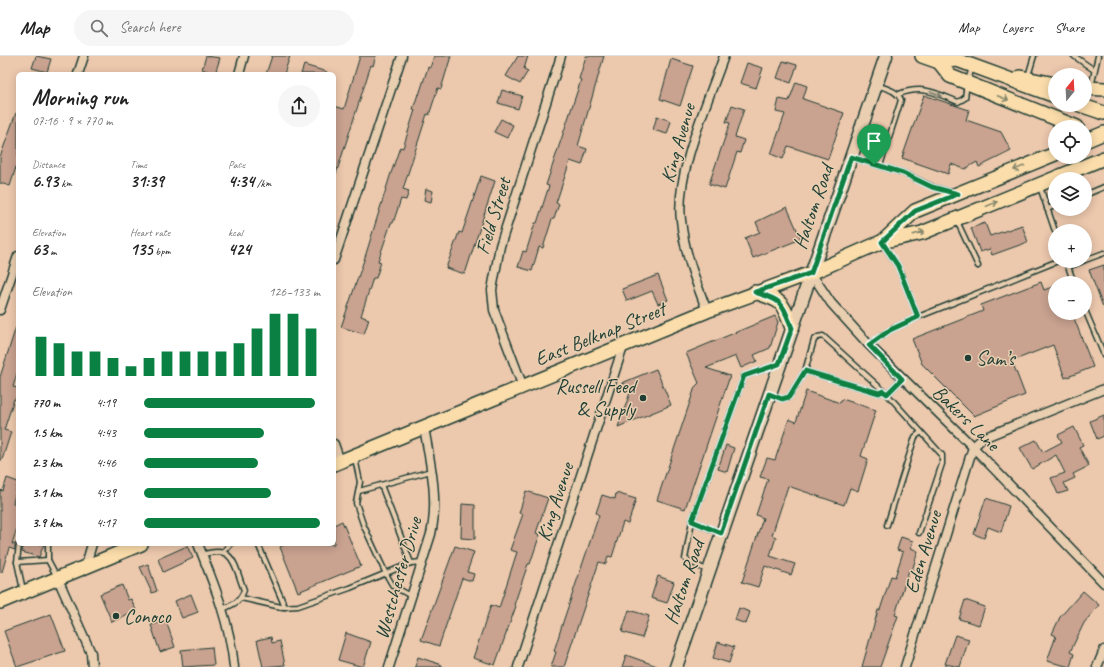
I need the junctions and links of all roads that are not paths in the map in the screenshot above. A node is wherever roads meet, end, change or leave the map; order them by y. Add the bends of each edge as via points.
1 (84, 56) edge
2 (244, 56) edge
3 (402, 56) edge
4 (561, 56) edge
5 (724, 56) edge
6 (886, 56) edge
7 (922, 56) edge
8 (1034, 56) edge
9 (1074, 56) edge
10 (1098, 56) edge
11 (939, 62) junction
12 (972, 66) junction
13 (1094, 70) junction
14 (79, 72) edge
15 (240, 72) edge
16 (1028, 78) junction
17 (1048, 82) edge
18 (967, 83) junction
19 (876, 85) junction
20 (1093, 88) edge
21 (899, 94) junction
22 (1048, 94) edge
23 (1048, 95) edge
24 (1092, 109) edge
25 (1036, 111) junction
26 (1104, 113) edge
27 (1052, 117) junction
28 (1056, 120) edge
29 (1060, 120) edge
30 (1092, 132) edge
31 (1102, 135) edge
32 (1092, 139) edge
33 (851, 157) junction
34 (1048, 157) edge
35 (1104, 158) edge
36 (880, 166) junction
37 (1039, 184) junction
38 (1104, 187) edge
39 (1092, 192) edge
40 (958, 194) junction
41 (1047, 209) joint
42 (956, 219) junction
43 (1052, 224) edge
44 (882, 242) junction
45 (1104, 253) edge
46 (336, 254) edge
47 (1092, 258) edge
48 (16, 262) edge
49 (1048, 265) edge
50 (978, 266) dead end
51 (811, 273) junction
52 (755, 292) junction
53 (0, 310) edge
54 (707, 311) junction
55 (918, 317) junction
56 (1089, 320) edge
57 (792, 328) junction
58 (869, 345) junction
59 (623, 347) junction
60 (1104, 355) edge
61 (779, 364) junction
62 (805, 371) junction
63 (902, 379) junction
64 (523, 387) junction
65 (1104, 389) edge
66 (885, 392) junction
67 (769, 394) junction
68 (424, 427) junction
69 (921, 432) junction
70 (973, 447) junction
71 (354, 455) junction
72 (337, 462) edge
73 (431, 471) junction
74 (381, 485) junction
75 (359, 491) junction
76 (692, 521) junction
77 (887, 525) dead end
78 (721, 533) junction
79 (919, 533) dead end
80 (19, 546) edge
81 (48, 546) edge
82 (91, 546) edge
83 (136, 546) edge
84 (199, 546) edge
85 (228, 546) edge
86 (259, 546) edge
87 (224, 551) junction
88 (202, 555) junction
89 (48, 560) junction
90 (17, 562) junction
91 (422, 562) junction
92 (411, 563) junction
93 (85, 568) junction
94 (708, 571) junction
95 (386, 574) junction
96 (58, 579) junction
97 (1104, 583) edge
98 (23, 592) junction
99 (411, 596) junction
100 (241, 598) junction
101 (0, 602) edge
102 (285, 607) junction
103 (223, 609) junction
104 (1104, 650) edge
105 (92, 667) edge
106 (234, 667) edge
107 (389, 667) edge
108 (518, 667) edge
109 (676, 667) edge
110 (905, 667) edge
111 (1097, 667) edge

1 - 14 street
2 - 15 street
3 - 46 street
4 - 64 street, Field Street via 500,246 492,290 494,310
5 - 54 street, King Avenue via 686,164 681,193 681,220 689,261
6 - 19 main road, Haltom Road
7 - 11 main road
8 - 16 lane
9 - 13 lane
10 - 13 lane
11 - 12 main road via 957,60
11 - 18 main road via 950,76
12 - 16 main road
12 - 18 lane
12 - 22 main road
13 - 20 lane
16 - 17 main road
21 -> 18 lane via 917,89 928,90 958,102 965,98
18 -> 25 main road
19 - 21 lane
19 - 33 main road, Haltom Road
21 - 36 lane via 901,100
23 - 25 main road
24 - 26 main road
25 - 27 main road
27 - 28 main road
27 - 29 main road
30 - 31 main road
31 - 32 main road
33 - 36 lane
33 - 51 main road, Haltom Road
34 -> 40 main road
35 - 37 main road
36 - 40 lane via 903,173 932,187
37 - 41 lane
42 -> 37 main road
38 - 39 lane
40 - 44 main road via 915,211
41 - 43 lane
44 -> 42 main road via 922,233
42 - 50 lane
44 - 51 main road, East Belknap Street
44 - 55 lane via 898,266
45 - 47 lane
48 - 53 street
49 - 55 lane
51 - 52 main road, East Belknap Street
51 - 57 main road, Haltom Road
51 - 58 street, Bakers Lane via 831,304
52 - 54 main road, East Belknap Street
52 - 57 main road via 780,301
54 - 59 main road, East Belknap Street
55 - 58 lane via 890,330
56 - 60 lane
57 - 61 main road, Haltom Road
58 - 63 street, Bakers Lane
59 - 64 main road, East Belknap Street
59 - 108 street, King Avenue
61 - 67 main road, Haltom Road
61 - 76 lane via 744,376
62 - 66 lane via 879,393
62 - 66 lane via 814,340 823,336
62 - 67 lane via 789,397 782,399
63 - 66 lane
63 - 70 street, Bakers Lane
64 - 68 main road, East Belknap Street
65 - 70 street via 983,438
66 - 69 lane
67 - 78 main road, Haltom Road
68 - 71 main road, East Belknap Street
68 - 73 street, Westchester Drive
69 - 77 lane via 915,437
69 - 79 lane via 943,459
70 - 97 street, Bakers Lane
70 - 110 street, Eden Avenue
71 - 72 main road, East Belknap Street
71 - 75 lane via 360,482
73 - 74 lane
73 - 91 street, Westchester Drive via 435,517
74 - 75 lane
74 - 92 lane
75 - 95 lane via 356,503
76 - 78 lane
76 - 94 lane via 685,558
78 - 94 main road, Haltom Road
80 - 90 lane
81 - 89 lane
82 - 93 street
83 - 93 main road
84 - 88 street
85 - 87 lane
86 - 102 lane
87 - 88 lane
87 - 100 lane via 230,555 244,590
88 - 103 street
89 - 90 lane
89 - 96 lane
90 - 98 lane
91 - 92 lane
91 - 99 street, Westchester Drive
92 - 95 lane
93 - 96 main road
94 - 109 main road, Haltom Road
95 - 99 lane via 393,586
95 - 102 lane via 298,606
96 - 98 main road
96 - 105 street via 91,653
98 - 101 main road
99 - 107 street, Westchester Drive
100 - 102 lane
100 - 103 lane
103 - 106 street
104 - 111 street

